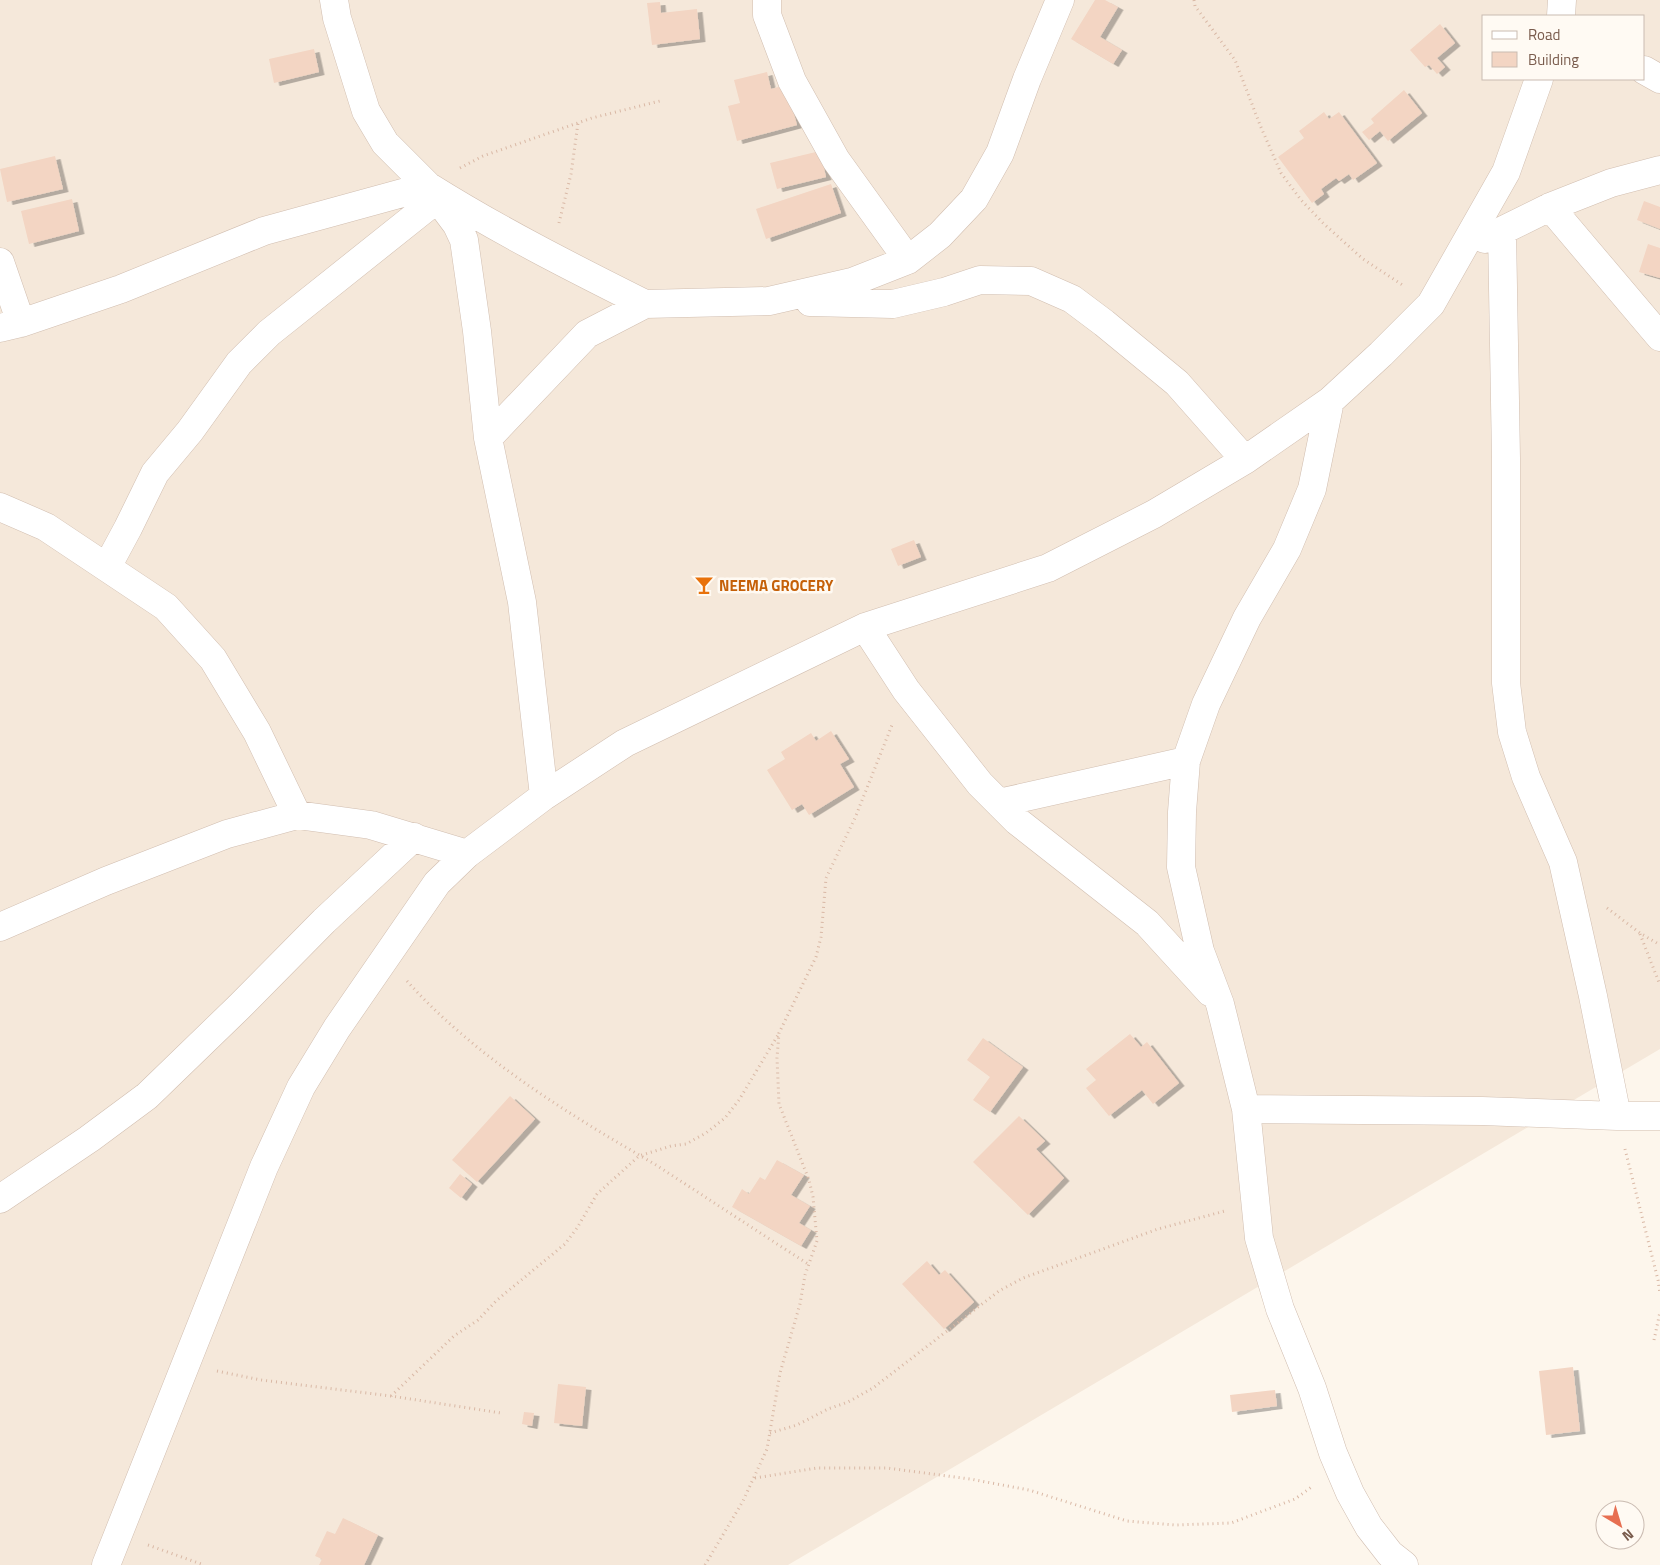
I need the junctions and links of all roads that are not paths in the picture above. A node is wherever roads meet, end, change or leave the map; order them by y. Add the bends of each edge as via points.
1 (334, 0) edge
2 (767, 0) edge
3 (1060, 0) edge
4 (1562, 0) edge
5 (1561, 15) edge
6 (1645, 71) edge
7 (1660, 79) edge
8 (1540, 80) edge
9 (1660, 170) edge
10 (433, 192) junction
11 (1550, 207) junction
12 (1502, 231) junction
13 (1462, 250) junction
14 (908, 260) junction
15 (0, 262) edge
16 (769, 301) junction
17 (645, 304) junction
18 (10, 325) edge
19 (1660, 337) edge
20 (1330, 401) junction
21 (488, 438) junction
22 (1245, 460) junction
23 (0, 507) edge
24 (107, 567) junction
25 (865, 627) junction
26 (1186, 761) junction
27 (544, 796) junction
28 (999, 803) junction
29 (297, 815) junction
30 (414, 837) junction
31 (466, 854) junction
32 (0, 927) edge
33 (1220, 1004) junction
34 (1246, 1109) junction
35 (1617, 1116) junction
36 (1660, 1116) edge
37 (0, 1199) edge
38 (106, 1565) edge
39 (1404, 1565) edge

1 - 10 street via 366,111 385,143
2 - 14 street via 767,15 792,81 836,160
3 - 14 street via 1000,153 974,199 940,235
4 - 5 street
6 - 7 street
8 - 13 street via 1506,172
9 - 11 street via 1612,183
10 - 17 street
10 - 18 street via 264,231 120,289
10 - 21 street via 464,240
10 - 24 street via 269,333 239,363 190,431 155,472
11 - 12 street
11 - 19 street
12 - 13 street
12 - 35 street via 1506,683 1512,732 1526,777 1563,862
13 - 20 street via 1431,304
14 - 16 street via 852,282
15 - 18 street
16 - 17 street
16 - 22 street via 893,304 980,280 1031,281 1072,299 1177,383
17 - 21 street via 587,334
20 - 22 street
20 - 26 street via 1312,489 1287,549 1247,618 1206,704
21 - 27 street via 522,602
22 - 25 street via 1154,514 1048,568
23 - 24 street via 46,527
24 - 29 street via 166,607 213,659 257,732
25 - 27 street via 625,743
25 - 28 street via 906,690 980,784
26 - 28 street
26 - 33 street via 1181,867 1200,951
27 - 31 street
28 - 33 street via 1017,821 1147,923
29 - 30 street via 371,825
29 - 32 street via 227,834 106,880
30 - 31 street
30 - 37 street via 147,1096
31 - 38 street via 437,882 336,1028 301,1087 264,1167
33 - 34 street
34 - 35 street
34 - 39 street via 1259,1238 1280,1309 1350,1493 1369,1527 1390,1554
35 - 36 street

